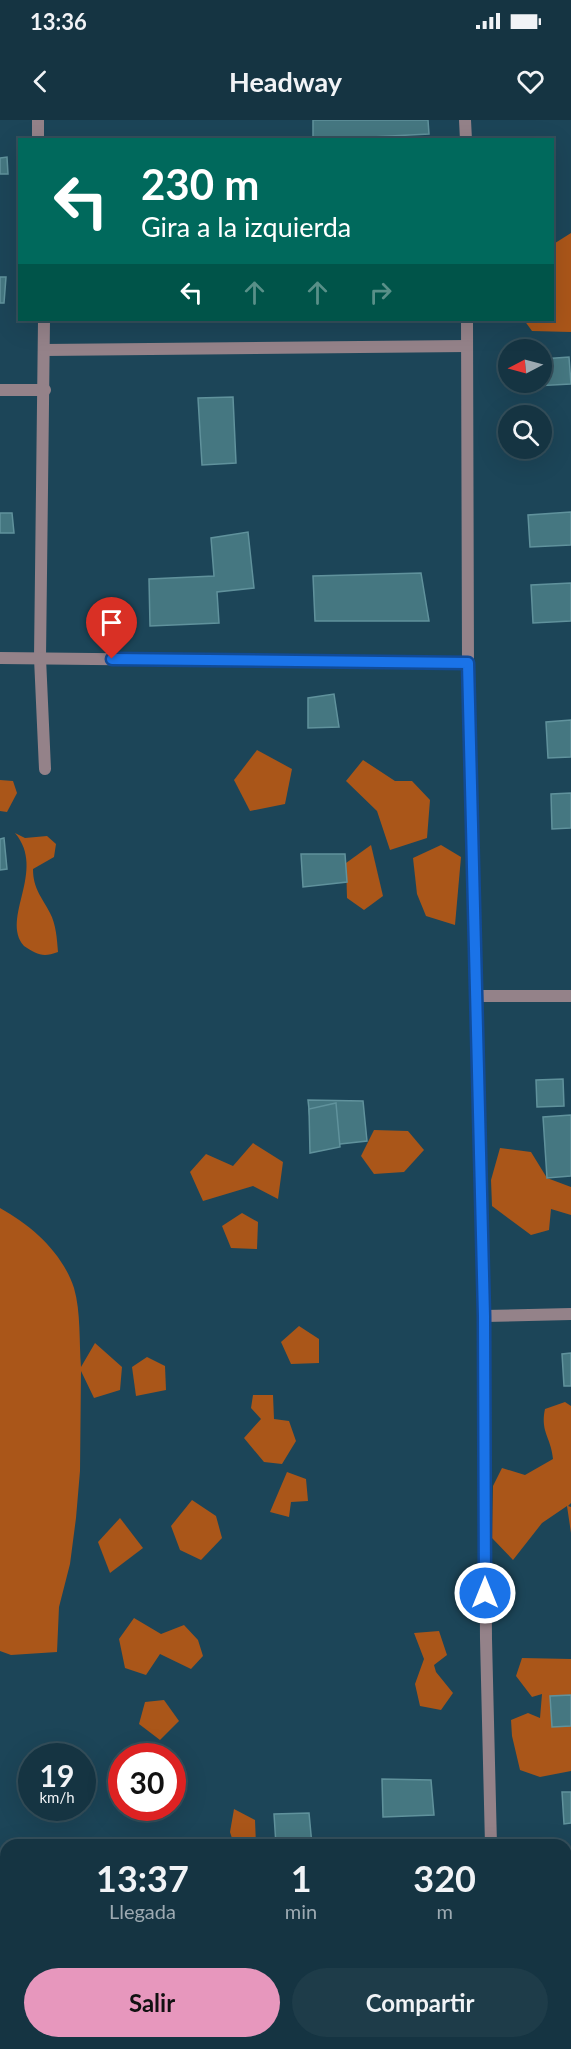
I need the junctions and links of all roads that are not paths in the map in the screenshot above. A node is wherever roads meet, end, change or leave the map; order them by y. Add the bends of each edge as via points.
1 (38, 120) edge
2 (465, 120) edge
3 (38, 138) edge
4 (466, 138) edge
5 (44, 321) edge
6 (467, 321) edge
7 (468, 346) junction
8 (44, 350) junction
9 (0, 390) edge
10 (45, 390) junction
11 (0, 658) edge
12 (40, 658) junction
13 (468, 663) junction
14 (45, 769) dead end
15 (475, 996) junction
16 (571, 996) edge
17 (571, 1314) edge
18 (484, 1316) junction
19 (491, 1839) edge

1 - 3 street
2 - 4 street
5 - 8 street
6 - 7 street
7 - 8 street
7 - 13 street
8 - 10 street
9 - 10 street
10 - 12 street
11 - 12 street
12 - 13 street
12 - 14 street
13 - 15 street
15 - 16 street
15 - 18 street
17 - 18 street
18 - 19 street

